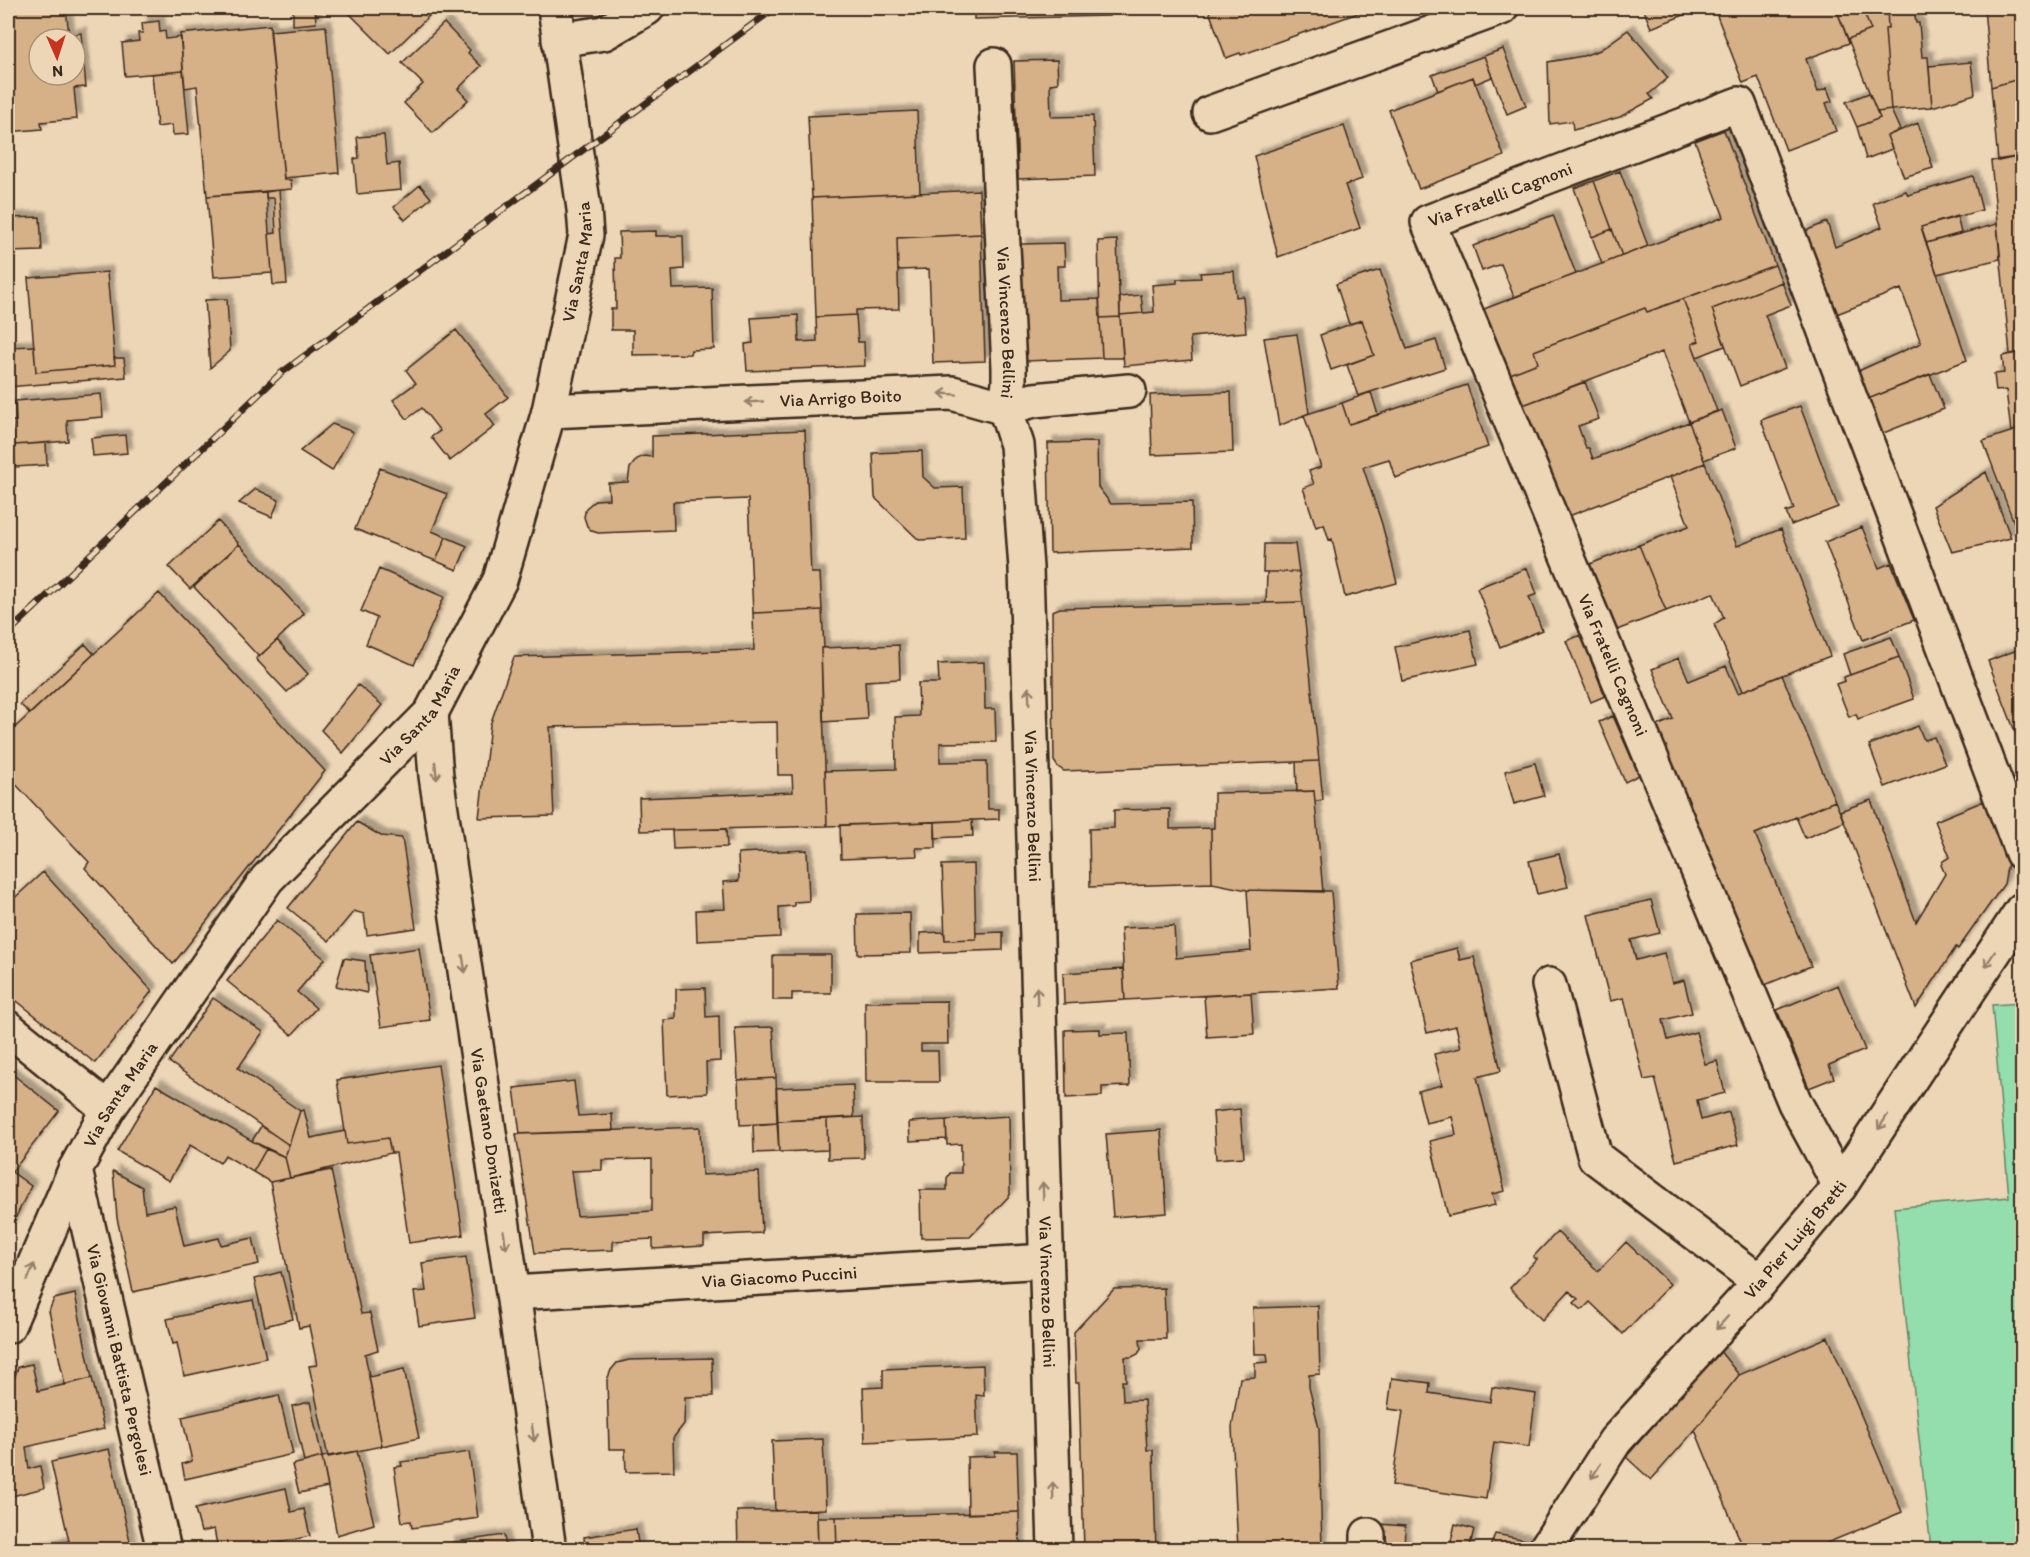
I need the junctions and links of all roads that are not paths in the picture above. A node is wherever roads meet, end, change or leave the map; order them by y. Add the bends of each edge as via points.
1 (555, 8) edge
2 (647, 8) edge
3 (1502, 8) edge
4 (559, 40) junction
5 (994, 65) dead end
6 (1210, 113) dead end
7 (1129, 391) dead end
8 (1005, 408) junction
9 (549, 411) junction
10 (431, 712) junction
11 (2022, 853) edge
12 (2022, 910) edge
13 (1550, 985) dead end
14 (8, 1028) edge
15 (108, 1109) junction
16 (75, 1170) junction
17 (1840, 1186) junction
18 (1045, 1261) junction
19 (1760, 1282) junction
20 (513, 1293) junction
21 (8, 1326) edge
22 (164, 1550) edge
23 (549, 1550) edge
24 (1055, 1550) edge
25 (1545, 1550) edge

1 - 4 street, Via Santa Maria
2 - 4 street via 604,33
3 - 6 street
4 - 9 street, Via Santa Maria via 586,235
5 - 8 street, Via Vincenzo Bellini via 1009,368
7 - 8 street via 1034,400
8 -> 9 street, Via Arrigo Boito via 952,393
18 -> 8 street, Via Vincenzo Bellini via 1026,568 1017,445
9 - 10 street, Via Santa Maria via 500,580
10 - 15 street, Via Santa Maria via 267,879
10 -> 20 street, Via Gaetano Donizetti via 436,776
11 - 17 street, Via Fratelli Cagnoni via 1739,104 1428,222 1796,1103
12 -> 17 street, Via Pier Luigi Bretti
13 - 19 street via 1595,1157
14 - 15 street
15 - 16 street, Via Santa Maria
21 -> 16 street, Via Santa Maria
16 - 22 street, Via Giovanni Battista Pergolesi
17 - 19 street, Via Pier Luigi Bretti
18 - 20 street, Via Giacomo Puccini
24 -> 18 street, Via Vincenzo Bellini
19 -> 25 street, Via Pier Luigi Bretti via 1615,1441
20 -> 23 street, Via Gaetano Donizetti

